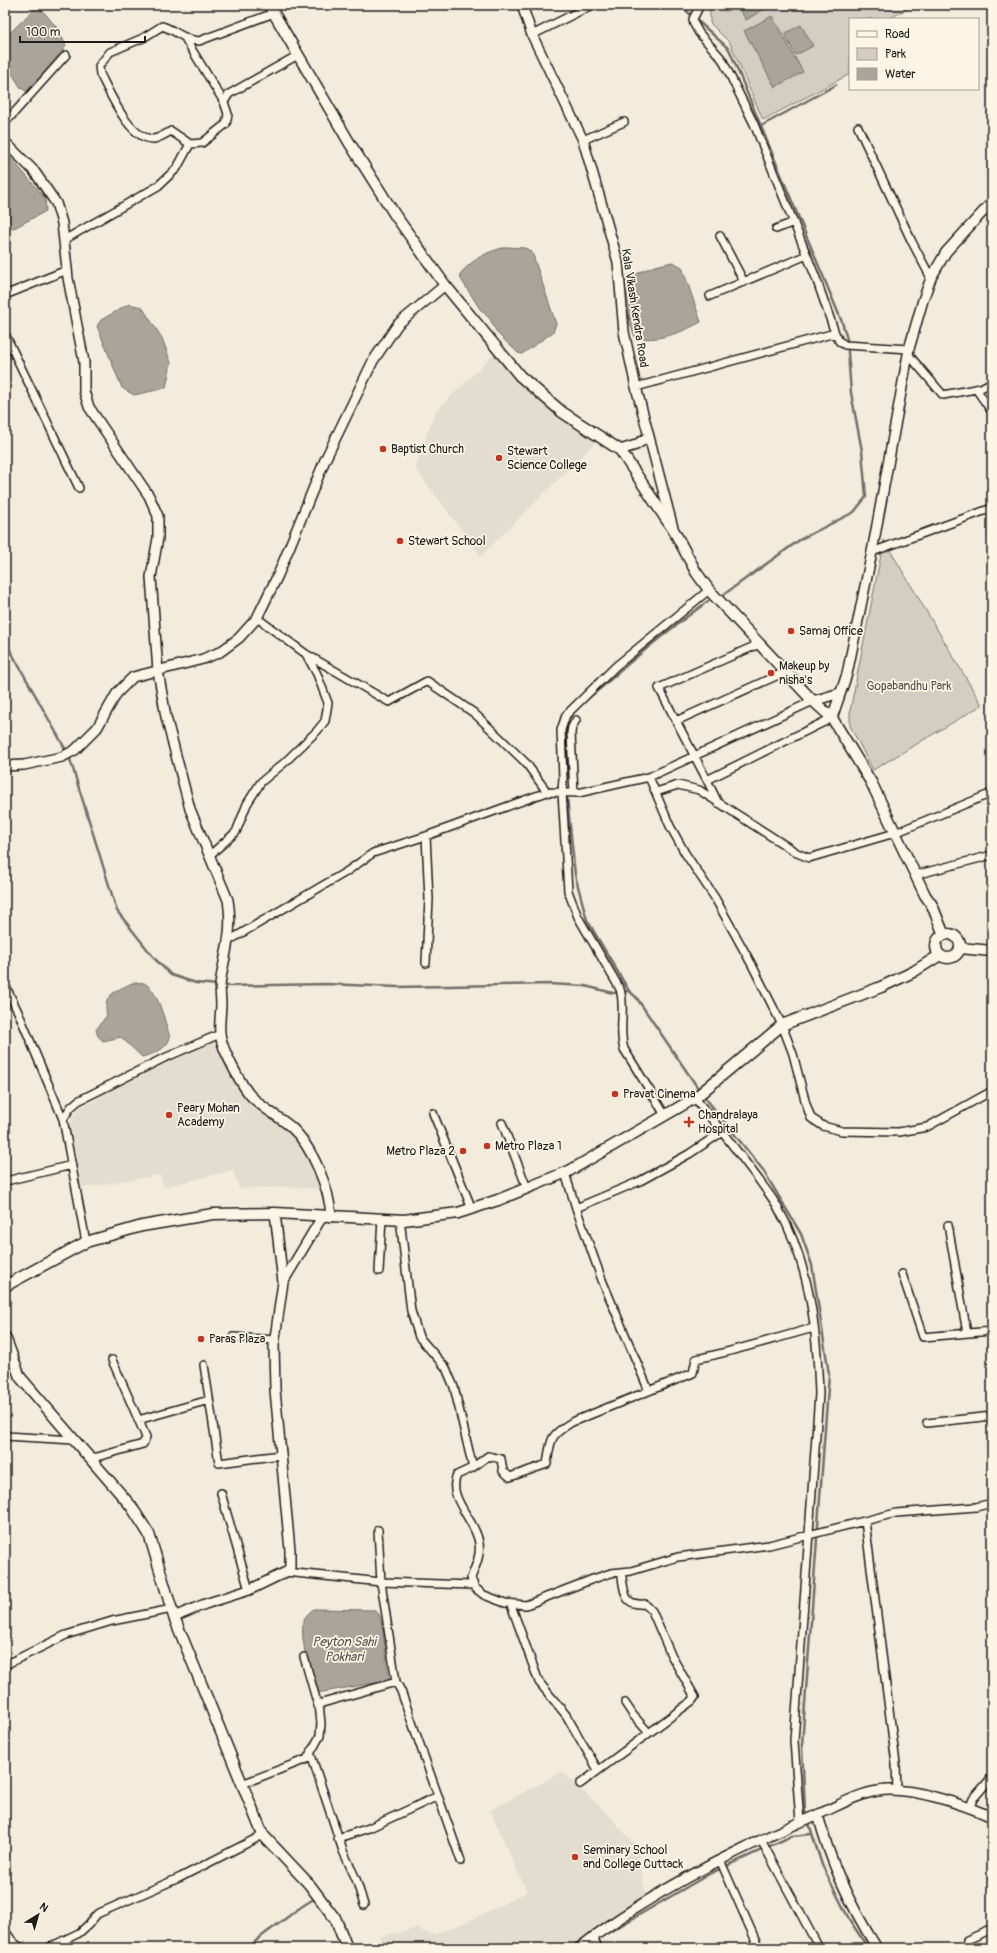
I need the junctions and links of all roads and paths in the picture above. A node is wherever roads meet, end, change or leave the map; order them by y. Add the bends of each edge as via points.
1 (522, 5) edge
2 (592, 5) edge
3 (700, 5) edge
4 (271, 9) edge
5 (532, 35) junction
6 (186, 40) junction
7 (66, 55) dead end
8 (298, 55) junction
9 (224, 102) junction
10 (624, 122) dead end
11 (5, 123) edge
12 (858, 128) dead end
13 (583, 140) junction
14 (5, 142) edge
15 (190, 144) junction
16 (992, 202) edge
17 (794, 222) junction
18 (776, 229) dead end
19 (720, 236) dead end
20 (64, 240) junction
21 (807, 255) junction
22 (67, 270) junction
23 (931, 278) junction
24 (744, 282) junction
25 (445, 285) junction
26 (5, 295) edge
27 (710, 296) dead end
28 (835, 333) junction
29 (5, 334) edge
30 (8, 349) edge
31 (908, 351) junction
32 (992, 382) edge
33 (636, 387) junction
34 (976, 389) junction
35 (992, 412) edge
36 (649, 436) junction
37 (620, 450) junction
38 (79, 488) dead end
39 (992, 508) edge
40 (674, 531) junction
41 (872, 552) junction
42 (709, 590) junction
43 (257, 618) junction
44 (759, 644) junction
45 (306, 654) junction
46 (158, 671) junction
47 (785, 672) junction
48 (840, 693) junction
49 (813, 701) junction
50 (832, 718) junction
51 (576, 720) dead end
52 (676, 721) junction
53 (694, 756) junction
54 (5, 766) edge
55 (649, 777) junction
56 (707, 780) junction
57 (547, 792) junction
58 (562, 792) junction
59 (574, 792) junction
60 (656, 792) junction
61 (992, 793) edge
62 (718, 803) junction
63 (895, 832) junction
64 (426, 836) junction
65 (210, 855) junction
66 (992, 855) edge
67 (915, 875) junction
68 (944, 935) junction
69 (230, 940) junction
70 (960, 948) junction
71 (992, 951) edge
72 (940, 955) junction
73 (426, 963) dead end
74 (5, 985) edge
75 (782, 1025) junction
76 (220, 1034) junction
77 (992, 1091) edge
78 (698, 1096) junction
79 (433, 1113) dead end
80 (665, 1115) junction
81 (63, 1119) junction
82 (502, 1123) dead end
83 (722, 1132) junction
84 (72, 1165) junction
85 (565, 1173) junction
86 (5, 1179) edge
87 (527, 1188) junction
88 (472, 1208) junction
89 (576, 1208) junction
90 (275, 1213) junction
91 (327, 1217) junction
92 (382, 1219) junction
93 (400, 1219) junction
94 (948, 1225) dead end
95 (86, 1242) junction
96 (379, 1271) dead end
97 (902, 1274) dead end
98 (284, 1282) junction
99 (5, 1286) edge
100 (814, 1328) junction
101 (992, 1331) edge
102 (967, 1333) junction
103 (5, 1337) edge
104 (233, 1337) dead end
105 (275, 1340) junction
106 (112, 1360) dead end
107 (204, 1366) dead end
108 (649, 1391) junction
109 (209, 1400) junction
110 (992, 1416) edge
111 (138, 1420) junction
112 (927, 1422) dead end
113 (5, 1436) edge
114 (74, 1440) junction
115 (281, 1455) junction
116 (90, 1460) junction
117 (472, 1468) junction
118 (221, 1493) dead end
119 (992, 1503) edge
120 (865, 1521) junction
121 (378, 1530) dead end
122 (811, 1535) junction
123 (286, 1572) junction
124 (621, 1572) junction
125 (381, 1582) junction
126 (472, 1585) junction
127 (249, 1590) junction
128 (511, 1605) junction
129 (173, 1613) junction
130 (304, 1657) dead end
131 (5, 1665) edge
132 (396, 1682) junction
133 (625, 1702) dead end
134 (318, 1706) junction
135 (649, 1733) junction
136 (311, 1755) junction
137 (598, 1770) junction
138 (992, 1777) edge
139 (242, 1784) junction
140 (580, 1784) dead end
141 (897, 1791) junction
142 (438, 1796) junction
143 (970, 1807) junction
144 (818, 1815) junction
145 (992, 1817) edge
146 (801, 1821) junction
147 (263, 1835) junction
148 (338, 1838) junction
149 (761, 1840) junction
150 (720, 1860) junction
151 (461, 1861) dead end
152 (364, 1904) dead end
153 (992, 1929) edge
154 (5, 1932) edge
155 (593, 1936) junction
156 (22, 1948) edge
157 (48, 1948) edge
158 (347, 1948) edge
159 (579, 1948) edge
160 (598, 1948) edge
161 (759, 1948) edge
162 (819, 1948) edge
163 (877, 1948) edge
164 (969, 1948) edge

1 - 5 street, Kala Vikash Kendra Road
2 - 5 street
3 - 17 street via 693,19 694,24 722,59 754,124
4 - 6 street via 199,41
4 - 8 main road
5 - 13 street, Kala Vikash Kendra Road
6 - 9 street
6 - 15 street via 172,29 162,26 143,38 110,52 99,66 100,74 127,123 143,137 155,139 171,131
7 - 11 street
8 - 9 street via 229,94
8 - 25 main road via 391,208
9 - 15 street via 228,114 226,124 202,143
10 - 13 street
12 - 23 street
13 - 33 street, Kala Vikash Kendra Road via 618,262 624,332
14 - 20 street via 34,171 56,203
15 - 20 street via 177,168 158,186
16 - 23 street via 946,252
17 - 18 street
17 - 21 street
19 - 24 street
20 - 22 street
21 - 24 street
21 - 28 street
22 - 26 street
22 - 46 street via 84,362 84,391 89,407 149,496 158,516 158,538 151,577
23 - 31 street
24 - 27 street
25 - 37 main road via 520,376 562,412
25 - 43 street via 398,324 373,361 342,421 278,575
28 - 31 street via 839,341 845,344
28 - 33 street
29 - 30 street
30 - 38 street
31 - 34 street via 943,395
31 - 41 street
32 - 34 street
33 - 36 street, Kala Vikash Kendra Road
34 - 35 street
36 - 37 street via 636,445
36 - 40 street, Kala Vikash Kendra Road
37 - 40 main road
39 - 41 street
40 - 42 main road
41 - 48 street via 847,674
42 - 44 main road
42 - 58 street via 616,666 566,715 561,730
43 - 45 street
43 - 46 street via 239,638 220,652
44 - 47 main road
44 - 52 street via 659,688
45 - 57 street via 389,702 427,681 474,713 526,763
45 - 65 street via 328,703 325,721 284,763 261,782 246,804 236,832
46 - 54 street via 133,677 117,693 97,728 75,750 62,757
46 - 65 street via 166,718 190,809
47 - 49 main road
47 - 52 street
48 - 49 street
48 - 50 street
49 - 50 main road
49 - 53 street
50 - 56 street
50 - 63 main road via 871,782
51 - 59 street via 571,733
52 - 53 street
53 - 55 street
53 - 56 street
55 - 59 street
55 - 60 street
56 - 62 street
57 - 58 street
57 - 64 street
58 - 59 street
58 - 80 street via 568,891 578,917 620,989 624,1049
60 - 62 street via 678,785 699,790
60 - 75 street via 685,853 715,898
61 - 63 street
62 - 63 street via 797,853 810,858
63 - 67 main road
64 - 69 street via 373,853 346,872
64 - 73 street via 429,899
65 - 69 street via 228,900 231,916
66 - 67 street
67 - 68 main road
68 - 70 main road via 956,937
68 - 72 main road via 936,948
69 - 76 street via 221,980
70 - 71 main road
70 - 72 main road via 951,958
72 - 75 main road via 913,972 881,987
74 - 81 street
75 - 77 street via 811,1118 823,1126 842,1131 900,1132 927,1127
75 - 78 main road
76 - 81 street via 162,1059 78,1101 71,1106
76 - 91 street via 226,1052 249,1093 292,1128 309,1151 330,1202
78 - 80 main road
78 - 83 street
79 - 88 street
80 - 85 main road
81 - 84 street
82 - 87 street
83 - 89 street via 640,1181
83 - 100 street via 778,1207 805,1274
84 - 86 street via 6,1182
84 - 95 street
85 - 87 main road
85 - 89 street
87 - 88 main road
88 - 93 main road via 458,1213
89 - 108 street via 602,1280
90 - 91 main road
90 - 95 main road via 213,1214 142,1226
90 - 98 street
91 - 92 main road
91 - 98 street
92 - 93 main road
92 - 96 street
93 - 117 street via 411,1311 419,1337 446,1368 454,1386
94 - 102 street
95 - 99 main road
97 - 102 street via 923,1338
98 - 105 street
100 - 108 street via 696,1359 693,1373
100 - 122 street via 819,1394
101 - 102 street
103 - 114 main road via 20,1377
104 - 105 street
105 - 115 street via 275,1390
106 - 111 street
107 - 109 street
108 - 117 street via 572,1422 557,1431 551,1440 547,1464 510,1477 503,1471 501,1459 488,1456
109 - 111 street
109 - 115 street via 219,1464
110 - 112 street
111 - 116 street via 146,1437 143,1444
113 - 114 street
114 - 116 main road
115 - 123 street via 290,1550 290,1566
116 - 129 main road via 131,1506 149,1534
117 - 126 street via 457,1475 454,1481 455,1495 471,1521 480,1544 479,1557 471,1578
118 - 127 street
119 - 120 street via 976,1507 903,1512
120 - 122 street
120 - 141 street via 896,1764
121 - 125 street
122 - 124 street via 762,1546 678,1558
122 - 146 street via 794,1741
123 - 125 street
123 - 127 street
124 - 128 street via 593,1579 526,1605
124 - 135 street via 626,1597 630,1603 645,1604 652,1611 671,1655 695,1697
125 - 126 street
125 - 132 street
126 - 128 street via 484,1595
127 - 129 street
128 - 137 street via 540,1682 566,1715
129 - 131 street via 112,1620 66,1635
129 - 139 main road
130 - 134 street
132 - 134 street
132 - 142 street
133 - 135 street
134 - 136 street via 320,1736
135 - 137 street
136 - 139 street via 307,1759
136 - 148 street
137 - 140 street
138 - 143 street via 973,1799
139 - 147 main road
141 - 143 street
141 - 144 street via 878,1791 858,1796
142 - 148 street via 369,1828
142 - 151 street
143 - 145 street
144 - 146 street
144 - 163 street via 846,1894
146 - 149 street
147 - 157 street via 181,1877 97,1914 79,1933
147 - 158 main road via 308,1884 336,1920
148 - 152 street via 356,1878
149 - 150 street
149 - 162 street
150 - 155 street via 612,1922
150 - 161 street
153 - 164 street via 967,1940
154 - 156 street
155 - 159 street
155 - 160 street

